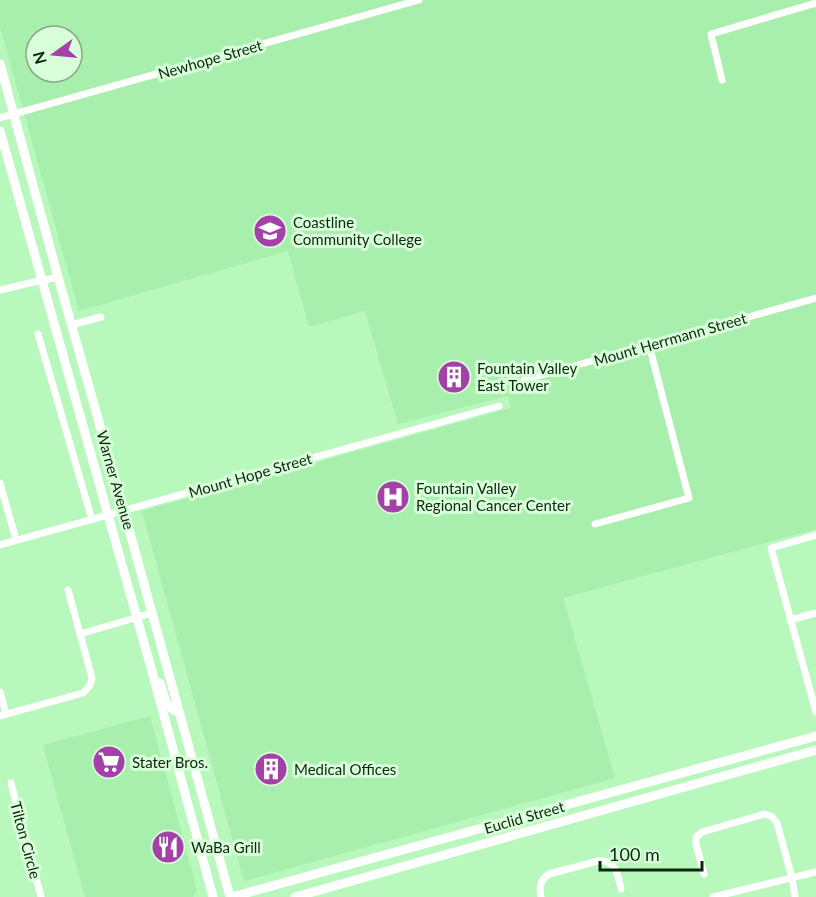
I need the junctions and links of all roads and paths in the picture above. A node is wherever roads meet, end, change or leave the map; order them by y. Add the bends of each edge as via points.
1 (419, 0) edge
2 (816, 3) edge
3 (0, 64) edge
4 (722, 80) dead end
5 (14, 115) junction
6 (0, 118) edge
7 (0, 131) edge
8 (58, 277) junction
9 (41, 280) junction
10 (0, 290) edge
11 (816, 298) edge
12 (101, 317) dead end
13 (71, 325) junction
14 (38, 334) dead end
15 (649, 345) junction
16 (524, 380) dead end
17 (499, 406) dead end
18 (0, 483) edge
19 (124, 511) junction
20 (108, 515) junction
21 (92, 520) junction
22 (595, 524) dead end
23 (816, 535) edge
24 (16, 540) junction
25 (0, 545) edge
26 (69, 590) dead end
27 (152, 613) junction
28 (816, 613) edge
29 (136, 617) junction
30 (790, 620) junction
31 (80, 633) junction
32 (153, 675) junction
33 (0, 692) edge
34 (179, 712) junction
35 (816, 712) edge
36 (3, 715) edge
37 (811, 737) edge
38 (813, 751) edge
39 (11, 783) dead end
40 (816, 872) edge
41 (704, 874) dead end
42 (792, 878) junction
43 (621, 889) dead end
44 (40, 897) edge
45 (213, 897) edge
46 (231, 897) edge
47 (295, 897) edge
48 (542, 897) edge
49 (714, 897) edge
50 (795, 897) edge

1 - 5 street, Newhope Street
2 - 4 street via 711,34
3 - 5 main road, Warner Avenue
5 - 6 street, Newhope Street
5 - 8 main road, Warner Avenue
7 - 9 main road, Warner Avenue
8 - 9 street
8 - 13 main road, Warner Avenue
9 - 10 street
9 - 20 main road, Warner Avenue
11 - 15 street, Mount Herrmann Street
12 - 13 street
13 - 19 main road, Warner Avenue
14 - 21 street
15 - 16 street, Mount Herrmann Street
15 - 22 street via 689,498
17 - 19 street, Mount Hope Street
18 - 24 street
19 - 20 street, Mount Hope Street
19 - 27 main road, Warner Avenue
20 - 21 street, Mount Hope Street
20 - 29 main road, Warner Avenue
21 - 24 street, Mount Hope Street
23 - 30 street via 771,548
24 - 25 street, Mount Hope Street
26 - 31 street
27 - 29 street
27 - 34 main road, Warner Avenue
28 - 30 street
29 - 31 street
29 - 32 main road, Warner Avenue
30 - 35 street
31 - 36 street via 92,678 83,693
32 - 34 main road via 161,684 168,706
32 - 45 main road, Warner Avenue
33 - 36 street
34 - 46 main road, Warner Avenue
37 - 38 street
37 - 46 main road, Euclid Street
38 - 47 main road, Euclid Street
39 - 44 street, Tilton Circle
40 - 42 street
41 - 42 street via 696,837 764,814 777,823
42 - 49 street
42 - 50 street
43 - 48 street via 617,871 605,860 549,874 541,880

